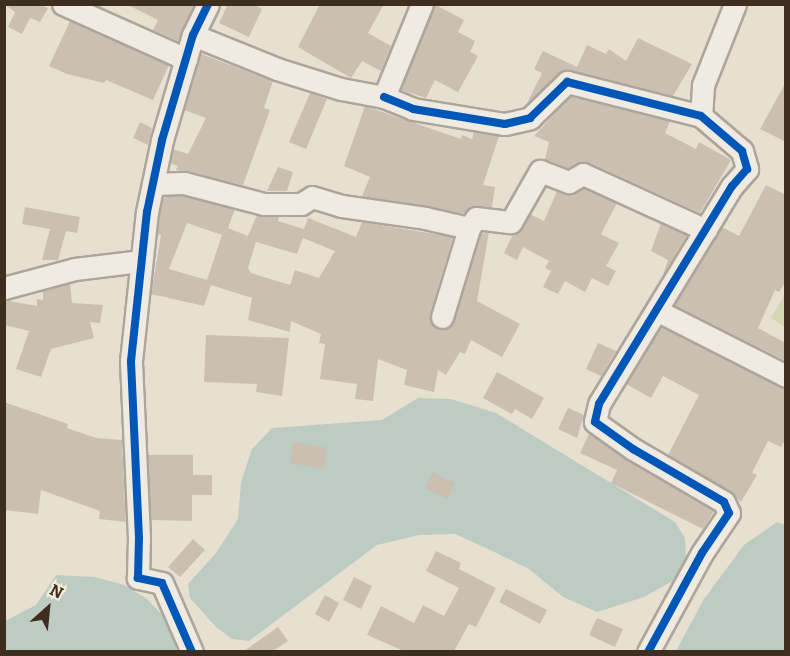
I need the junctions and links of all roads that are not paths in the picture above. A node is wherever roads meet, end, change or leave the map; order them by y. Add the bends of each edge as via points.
1 (63, 4) edge
2 (208, 4) edge
3 (422, 4) edge
4 (735, 4) edge
5 (193, 35) junction
6 (186, 59) junction
7 (384, 97) junction
8 (701, 116) junction
9 (153, 184) junction
10 (469, 228) junction
11 (706, 230) junction
12 (140, 261) junction
13 (4, 288) edge
14 (658, 311) junction
15 (442, 317) dead end
16 (786, 376) edge
17 (192, 651) edge
18 (648, 651) edge

1 - 6 street
2 - 5 street
3 - 7 street
4 - 8 street via 703,85
5 - 6 street
5 - 7 street via 277,69 341,89
6 - 9 street
7 - 8 street via 413,109 505,124 530,118 567,82
8 - 11 street via 742,151 747,169
9 - 10 street via 184,183 264,204 302,204 312,197 342,206
9 - 12 street
10 - 11 street via 476,218 511,222 540,171 569,182 583,174
10 - 15 street
11 - 14 street
12 - 13 street via 75,269
12 - 17 street via 131,361 140,538 138,578 162,583
14 - 16 street
14 - 18 street via 599,404 595,422 724,502 729,513 702,553

